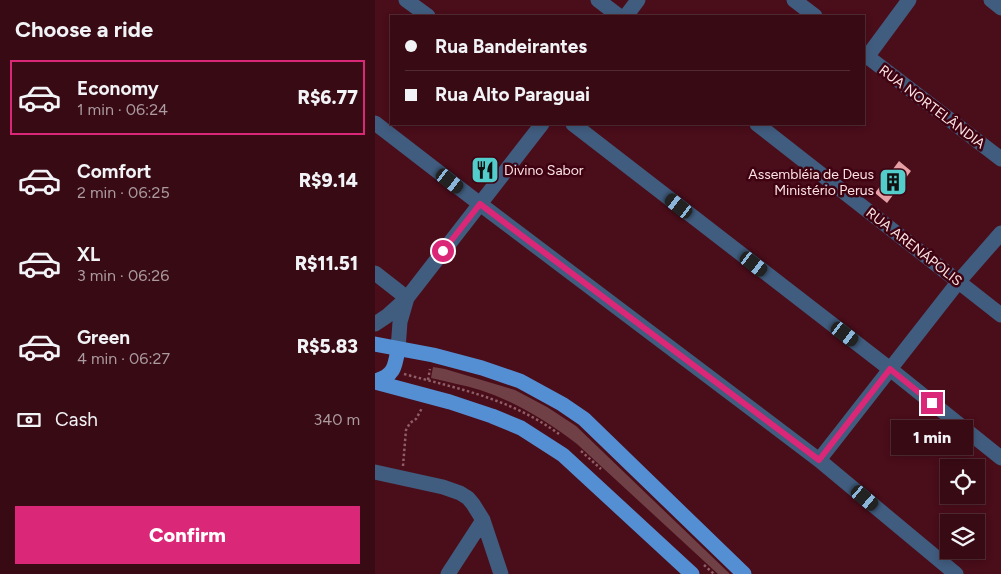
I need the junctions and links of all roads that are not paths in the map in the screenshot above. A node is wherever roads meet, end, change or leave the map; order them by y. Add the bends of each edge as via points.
1 (406, 0) edge
2 (598, 0) edge
3 (638, 0) edge
4 (794, 0) edge
5 (909, 0) edge
6 (991, 0) edge
7 (1001, 8) edge
8 (427, 15) edge
9 (618, 15) edge
10 (627, 15) edge
11 (814, 15) edge
12 (865, 56) edge
13 (375, 123) edge
14 (541, 125) edge
15 (574, 125) edge
16 (758, 125) edge
17 (1001, 159) edge
18 (480, 204) junction
19 (1001, 233) edge
20 (375, 273) edge
21 (959, 281) junction
22 (407, 298) junction
23 (1001, 314) edge
24 (375, 324) edge
25 (375, 344) edge
26 (398, 349) junction
27 (890, 369) junction
28 (375, 381) edge
29 (1001, 458) edge
30 (819, 460) junction
31 (375, 472) edge
32 (483, 520) junction
33 (448, 574) edge
34 (501, 574) edge
35 (692, 574) edge
36 (744, 574) edge
37 (956, 574) edge

1 - 8 street
2 - 9 street
3 - 10 street
4 - 11 street
5 - 12 street
6 - 7 street
12 - 17 street, RUA NORTELÂNDIA
13 - 18 street
14 - 18 street
15 - 27 street
16 - 21 street, RUA ARENÁPOLIS
18 - 22 street
18 - 30 street
19 - 21 street
20 - 22 street
21 - 23 street, RUA ARENÁPOLIS
21 - 27 street
22 - 24 street
22 - 26 street via 400,322
25 - 26 main road
26 - 28 main road via 390,375
26 - 36 main road via 482,368 520,381 562,404 584,419
27 - 29 street
27 - 30 street
28 - 35 main road via 493,416 546,443
30 - 37 street
31 - 32 street via 460,493 468,498
32 - 33 street
32 - 34 street

